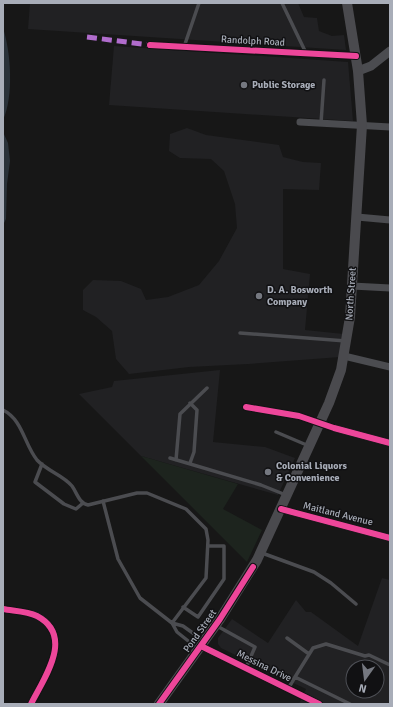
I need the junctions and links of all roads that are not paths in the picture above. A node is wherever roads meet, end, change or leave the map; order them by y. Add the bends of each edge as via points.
1 (199, 3) edge
2 (282, 3) edge
3 (347, 3) edge
4 (150, 45) dead end
5 (184, 47) junction
6 (390, 52) edge
7 (306, 54) junction
8 (356, 56) junction
9 (358, 71) junction
10 (324, 80) dead end
11 (300, 122) dead end
12 (321, 123) junction
13 (362, 126) junction
14 (390, 127) edge
15 (357, 217) junction
16 (390, 220) edge
17 (352, 286) junction
18 (390, 288) edge
19 (240, 333) dead end
20 (347, 341) junction
21 (344, 356) junction
22 (390, 367) edge
23 (206, 388) dead end
24 (190, 404) junction
25 (246, 407) dead end
26 (3, 410) edge
27 (320, 424) junction
28 (276, 432) dead end
29 (390, 443) edge
30 (310, 446) junction
31 (170, 458) dead end
32 (176, 460) junction
33 (190, 463) junction
34 (42, 464) junction
35 (287, 495) junction
36 (103, 501) junction
37 (83, 503) junction
38 (282, 508) junction
39 (390, 538) edge
40 (208, 546) junction
41 (261, 553) junction
42 (253, 567) joint
43 (356, 604) dead end
44 (182, 607) junction
45 (3, 609) edge
46 (172, 623) junction
47 (216, 626) junction
48 (287, 638) dead end
49 (202, 646) junction
50 (309, 654) junction
51 (390, 665) edge
52 (246, 668) junction
53 (295, 677) junction
54 (288, 689) junction
55 (32, 704) edge
56 (159, 704) edge
57 (319, 704) edge
58 (350, 704) edge

1 - 5 lane
2 - 7 lane
3 - 8 main road, North Street
4 - 5 street, Randolph Road
5 - 7 street, Randolph Road
6 - 9 street via 372,66
7 - 8 street, Randolph Road
8 - 9 main road, North Street
9 - 13 main road, North Street
10 - 12 lane
11 - 12 street
12 - 13 street
13 - 14 street
13 - 15 main road, North Street
15 - 16 street
15 - 17 main road, North Street
17 - 18 street
17 - 20 main road, North Street
19 - 20 lane
20 - 21 main road, North Street
21 - 22 street
21 - 27 main road, North Street
23 - 24 lane
24 - 32 lane via 180,414
24 - 33 lane via 197,410 194,452
25 - 27 street via 299,416
26 - 34 lane via 14,418 36,458
27 - 29 street
27 - 30 main road, North Street
28 - 30 lane
30 - 35 main road, North Street
31 - 32 lane
32 - 33 lane
33 - 35 lane
34 - 37 lane via 70,484
34 - 37 lane via 35,482 64,504 76,509
35 - 38 main road, North Street
36 - 37 lane via 88,505
36 - 40 lane via 142,493 182,507 206,528
36 - 46 lane via 118,559 134,588 143,602
38 - 39 street, Maitland Avenue
38 - 41 main road, North Street
40 - 44 lane via 206,578
40 - 44 lane via 224,546 224,579 198,618
41 - 42 main road, North Street
41 - 43 lane via 314,572
42 - 47 main road, Pond Street
44 - 46 lane
45 - 55 street via 37,616 48,626 55,638 52,662
46 - 49 lane via 177,632
46 - 49 lane via 183,626
47 - 49 main road, Pond Street
47 - 52 lane via 255,647
48 - 50 lane
49 - 52 street, Messina Drive
49 - 56 main road, Pond Street
50 - 51 lane via 313,648 326,644 369,655
50 - 53 lane
52 - 54 street, Messina Drive
53 - 54 lane
53 - 58 lane
54 - 57 street, Messina Drive

